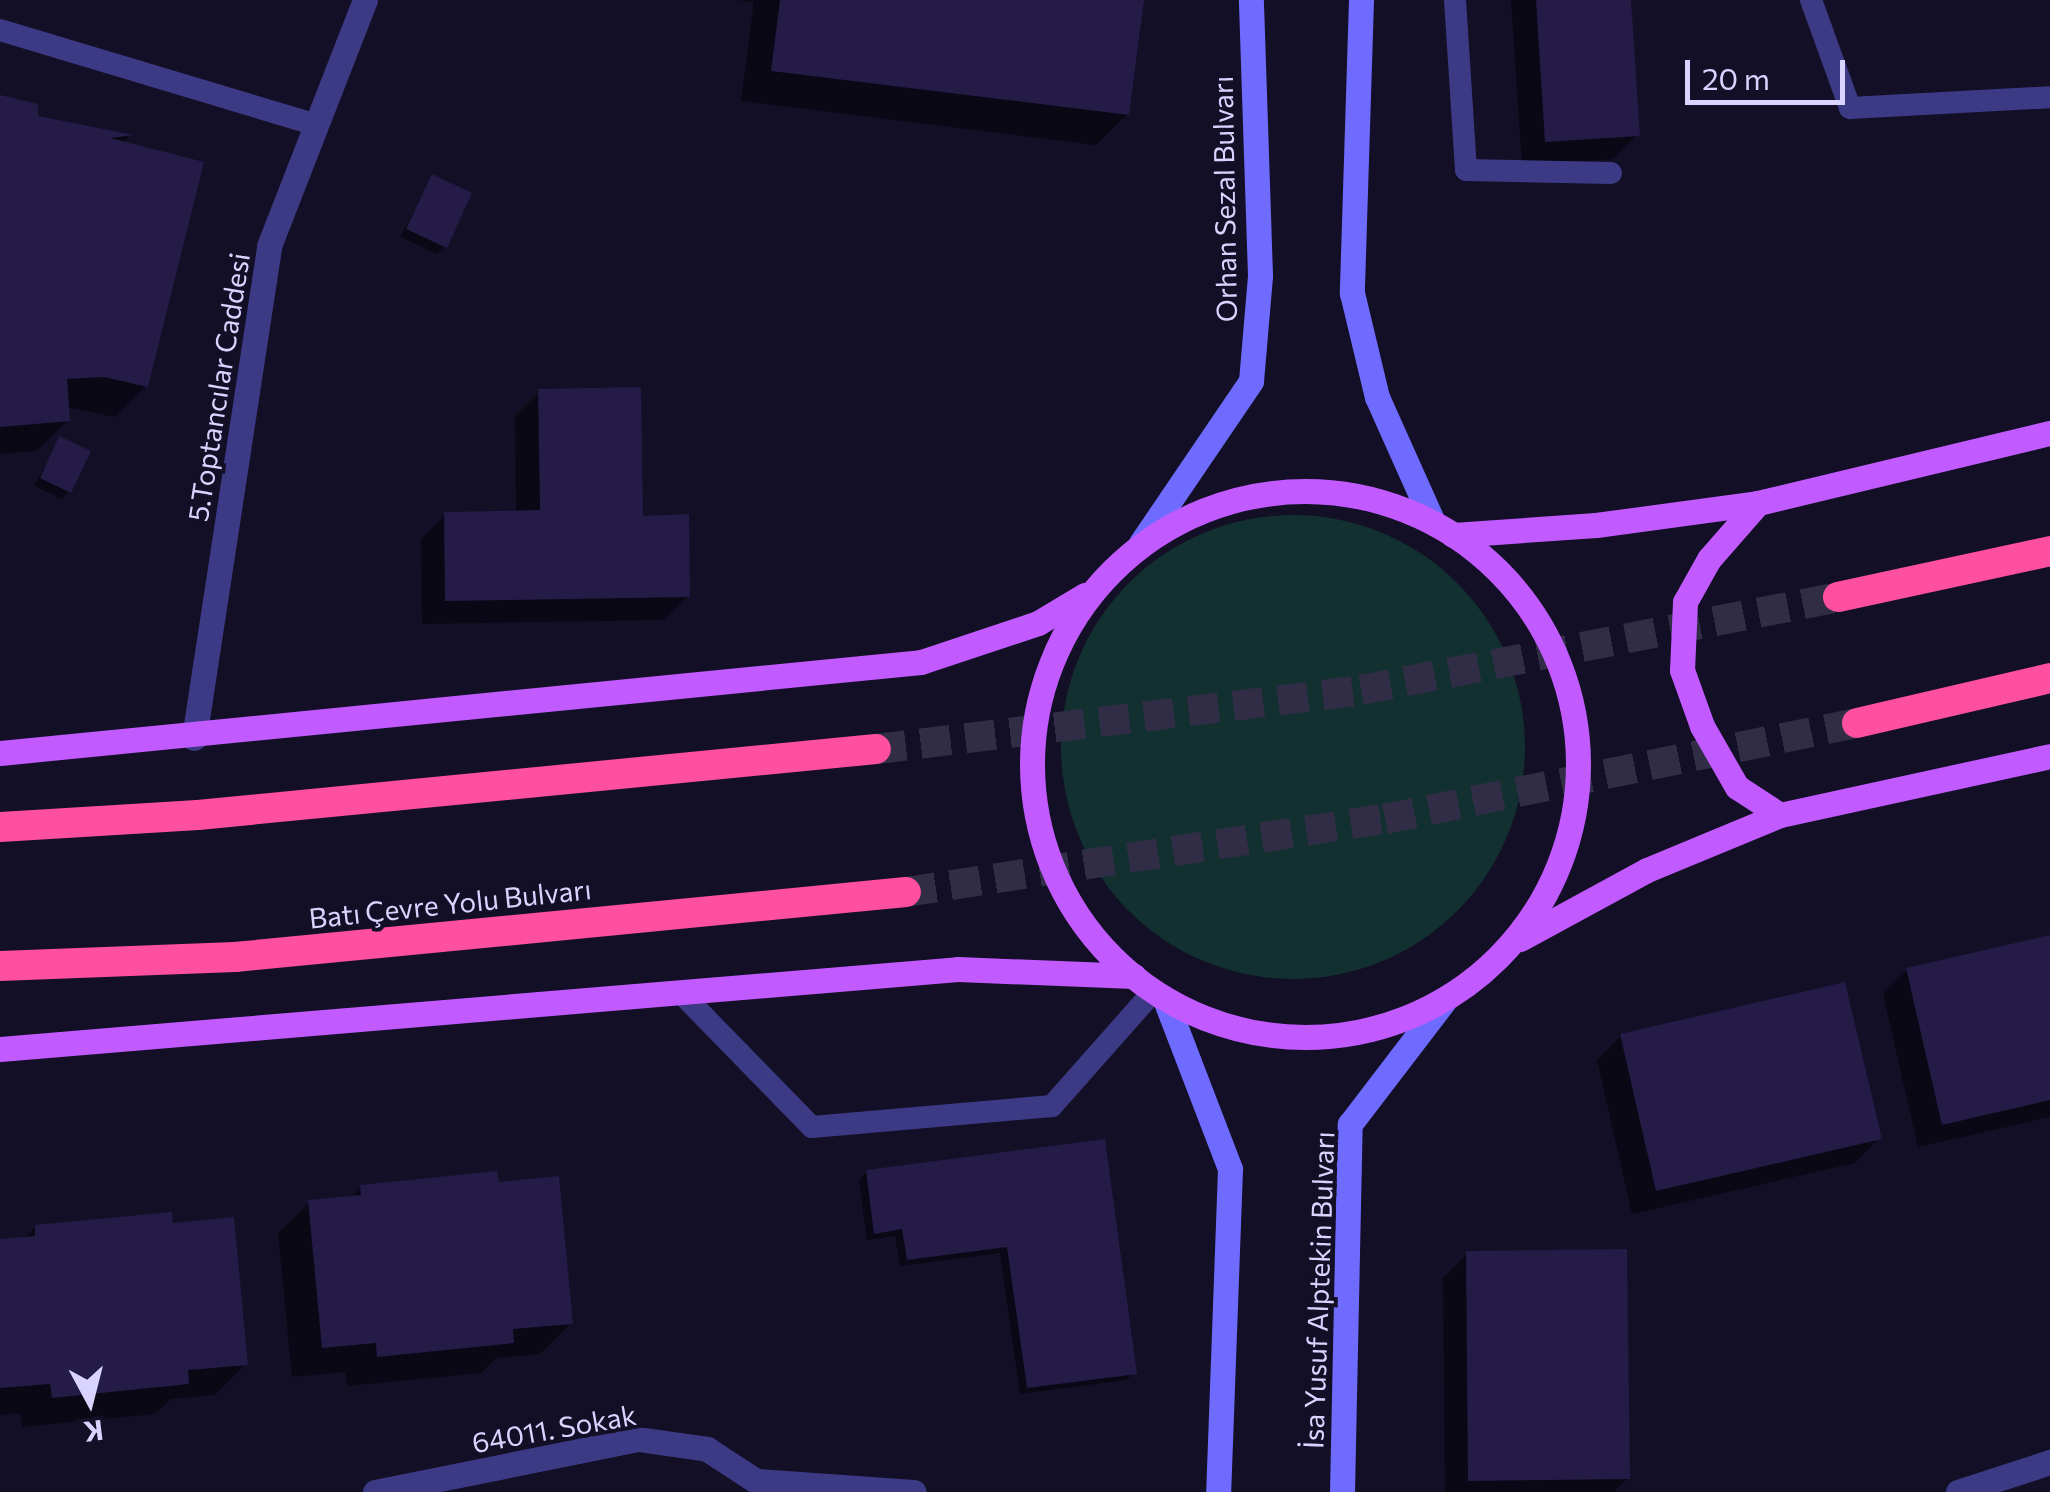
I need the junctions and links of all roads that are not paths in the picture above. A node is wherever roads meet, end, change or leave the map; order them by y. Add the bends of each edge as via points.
1 (365, 0) edge
2 (1251, 0) edge
3 (1361, 0) edge
4 (1455, 0) edge
5 (1811, 0) edge
6 (0, 30) edge
7 (2050, 97) edge
8 (316, 125) junction
9 (1611, 173) dead end
10 (2050, 432) edge
11 (1758, 503) junction
12 (1432, 520) junction
13 (1454, 535) junction
14 (1141, 543) junction
15 (2050, 551) edge
16 (1090, 592) junction
17 (1838, 597) tunnel mouth
18 (2050, 678) edge
19 (1857, 723) tunnel mouth
20 (194, 738) junction
21 (876, 749) tunnel mouth
22 (0, 753) edge
23 (2050, 756) edge
24 (1780, 815) junction
25 (0, 827) edge
26 (906, 892) tunnel mouth
27 (1515, 941) junction
28 (0, 966) edge
29 (1151, 990) junction
30 (682, 994) junction
31 (1444, 1001) junction
32 (0, 1049) edge
33 (2050, 1462) edge
34 (756, 1486) edge
35 (375, 1492) edge
36 (914, 1492) edge
37 (1218, 1492) edge
38 (1342, 1492) edge
39 (1958, 1492) edge

1 - 8 street, 5.Toptancılar Caddesi
2 - 14 street, Orhan Sezal Bulvarı via 1260,276 1251,382
3 - 12 street via 1352,293 1377,397
4 - 9 lane via 1466,170
5 - 7 lane via 1850,108
6 - 8 lane
8 - 20 street, 5.Toptancılar Caddesi via 269,246
10 - 11 main road
11 - 13 main road via 1596,526
11 - 24 main road via 1709,558 1685,602 1682,670 1702,726 1737,787
12 - 13 main road
12 - 14 main road via 1360,494 1283,490 1208,506
13 - 27 main road via 1500,569 1548,634 1576,712 1579,793 1558,872
14 - 16 main road
15 - 17 highway
16 - 20 main road via 1038,623 921,662
16 - 29 main road via 1053,652 1032,729 1033,809 1057,886 1103,952
18 - 19 highway
20 - 22 main road
21 - 25 highway via 198,815
23 - 24 main road
24 - 27 main road via 1647,870
26 - 28 highway, Batı Çevre Yolu Bulvarı via 235,957
27 - 31 main road
29 - 30 main road via 958,970
29 - 30 lane via 1052,1106 812,1127
29 - 31 main road via 1233,1029 1306,1039 1377,1029
29 - 37 street via 1230,1170
30 - 32 main road
31 - 38 street, İsa Yusuf Alptekin Bulvarı via 1350,1124
33 - 39 street
34 - 35 street, 64011. Sokak via 706,1450 638,1439
34 - 36 street, 64011. Sokak

